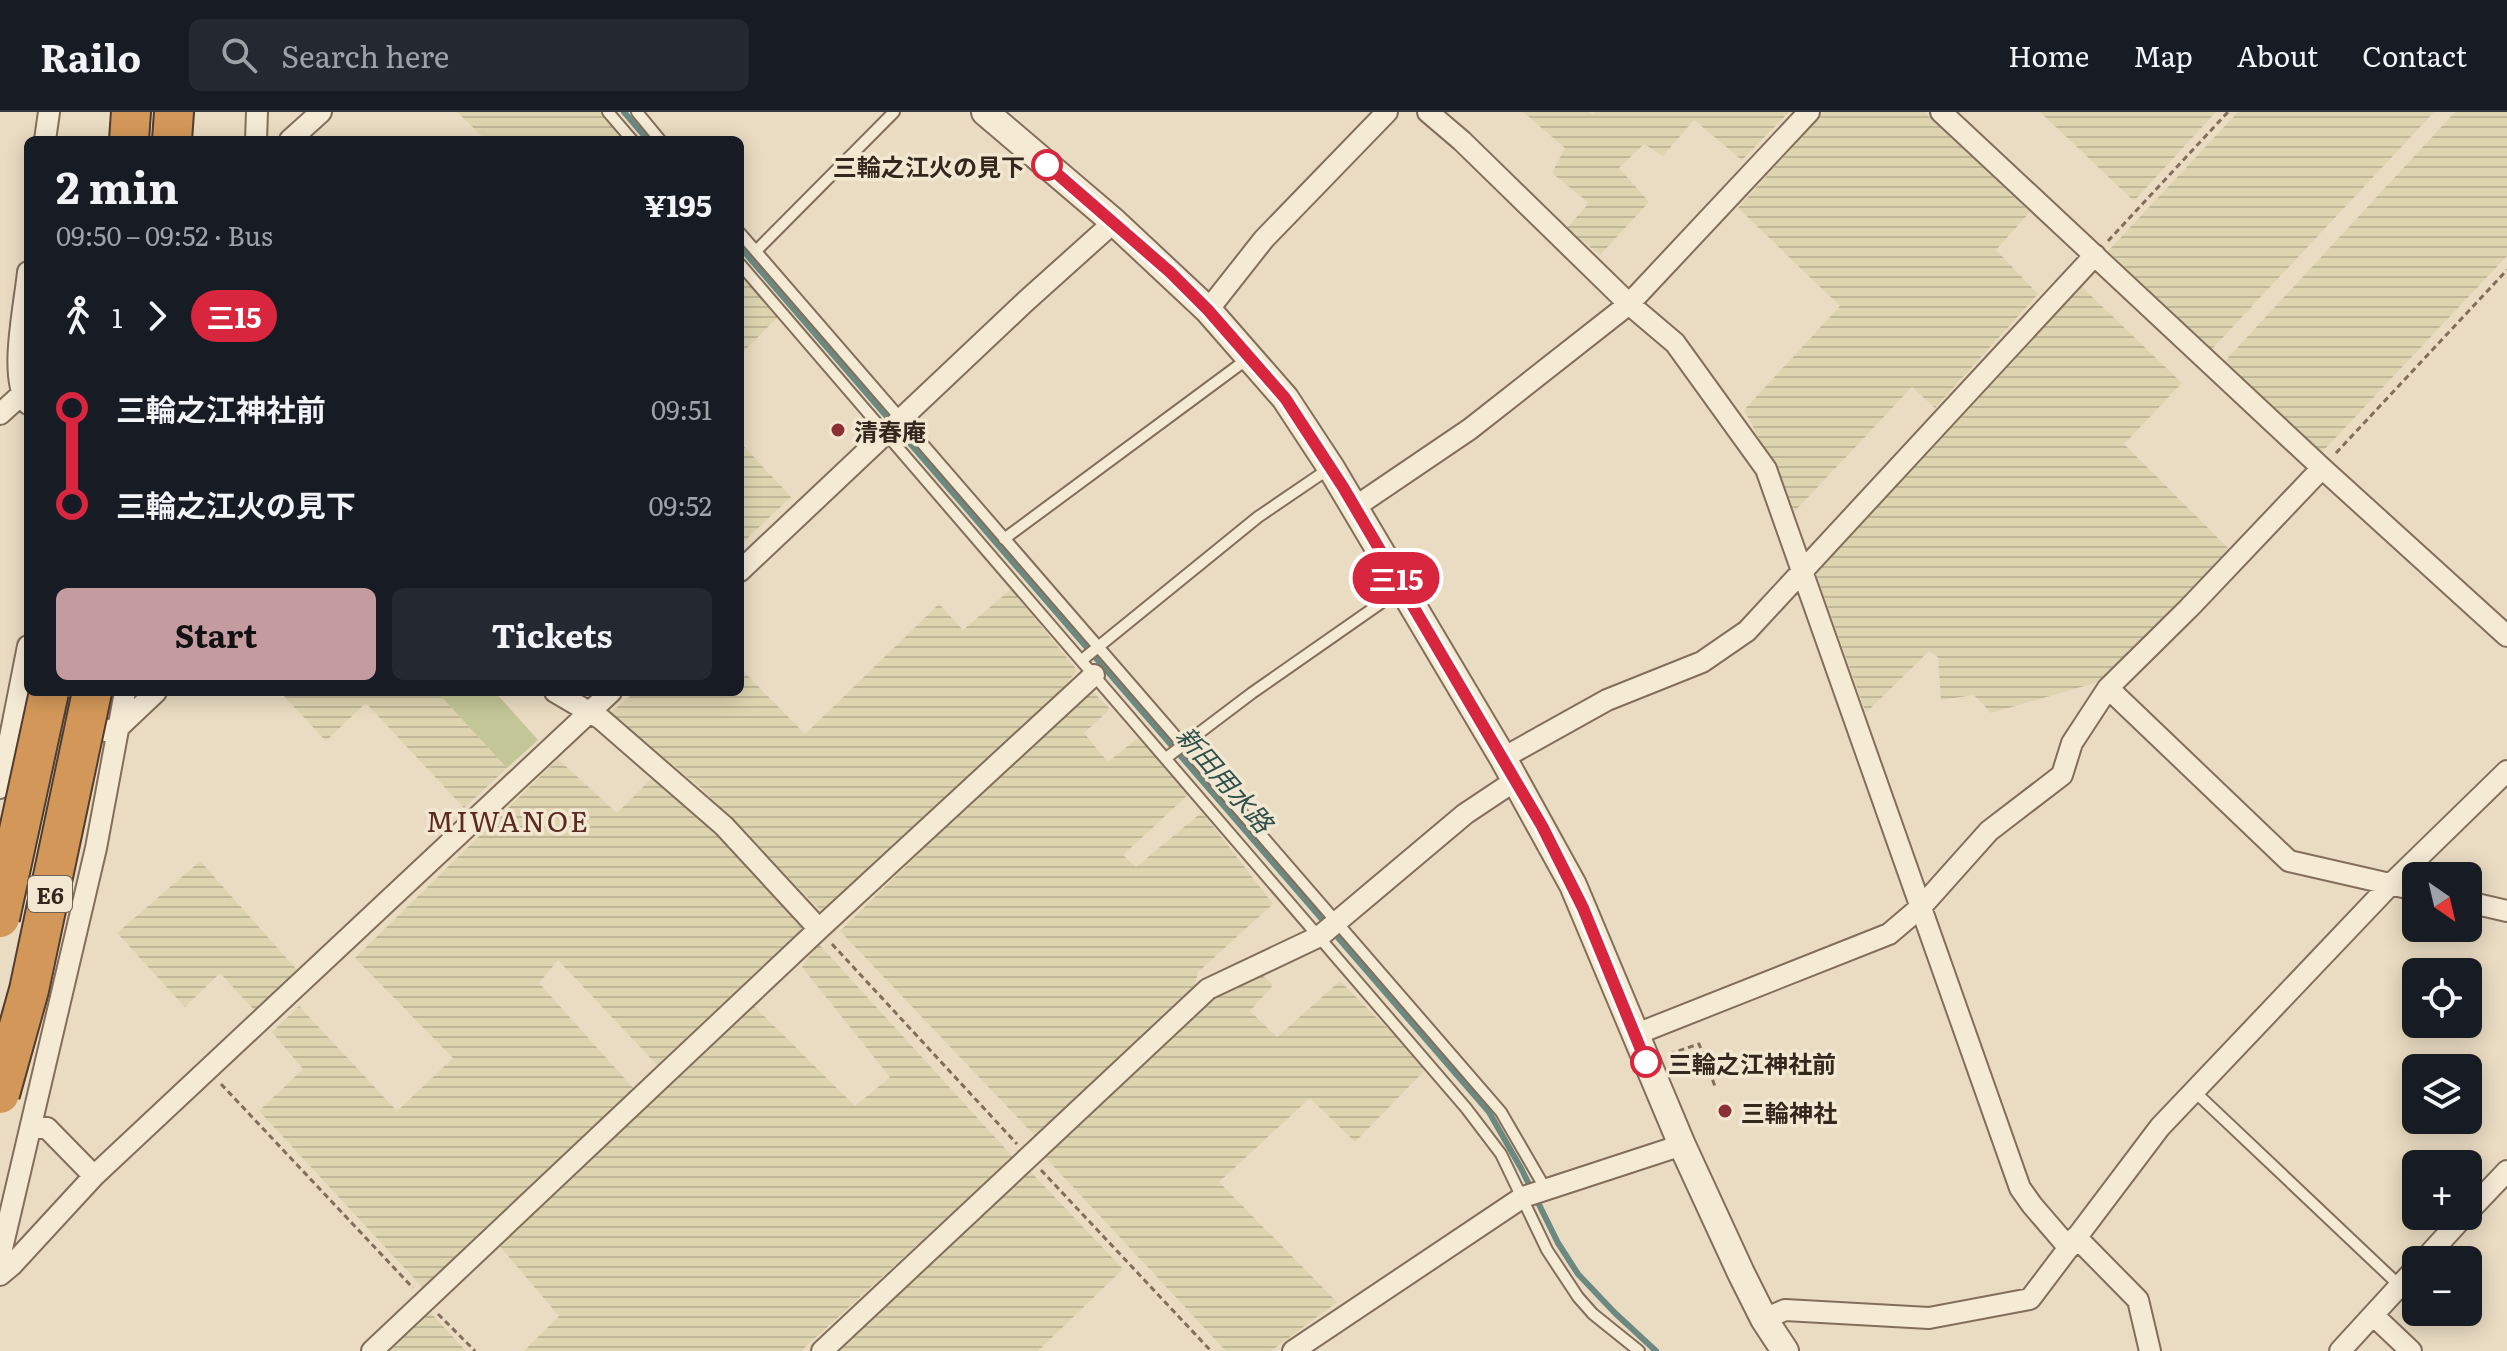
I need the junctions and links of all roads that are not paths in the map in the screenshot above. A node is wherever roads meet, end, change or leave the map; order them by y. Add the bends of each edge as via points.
1 (49, 112) edge
2 (131, 112) edge
3 (174, 112) edge
4 (257, 112) edge
5 (321, 112) edge
6 (608, 112) edge
7 (894, 112) edge
8 (985, 112) edge
9 (1387, 112) edge
10 (1428, 112) edge
11 (1809, 112) edge
12 (1941, 112) edge
13 (644, 114) edge
14 (46, 136) edge
15 (129, 136) edge
16 (172, 136) edge
17 (256, 136) edge
18 (294, 136) edge
19 (629, 136) edge
20 (658, 136) edge
21 (1114, 222) junction
22 (744, 238) edge
23 (756, 251) junction
24 (2095, 255) junction
25 (744, 268) edge
26 (1629, 304) junction
27 (1208, 310) junction
28 (24, 312) edge
29 (1250, 356) junction
30 (24, 396) edge
31 (24, 401) edge
32 (0, 414) edge
33 (895, 426) junction
34 (1331, 468) junction
35 (2322, 468) junction
36 (1355, 507) junction
37 (1004, 539) junction
38 (744, 567) edge
39 (1802, 572) junction
40 (1402, 589) junction
41 (2507, 636) edge
42 (1099, 645) junction
43 (24, 666) edge
44 (1088, 667) junction
45 (2108, 688) junction
46 (48, 696) edge
47 (91, 696) edge
48 (124, 696) edge
49 (152, 696) edge
50 (562, 696) edge
51 (607, 696) edge
52 (590, 711) junction
53 (14, 717) junction
54 (119, 727) junction
55 (1183, 745) junction
56 (1166, 758) junction
57 (1509, 769) junction
58 (2507, 771) edge
59 (0, 788) edge
60 (1254, 826) junction
61 (1237, 839) junction
62 (2390, 885) junction
63 (2402, 887) edge
64 (2482, 905) edge
65 (1922, 906) junction
66 (2507, 911) edge
67 (0, 918) edge
68 (1337, 922) junction
69 (819, 929) junction
70 (1320, 936) junction
71 (1634, 1035) junction
72 (0, 1058) edge
73 (44, 1070) junction
74 (2194, 1091) junction
75 (0, 1094) edge
76 (31, 1126) junction
77 (1682, 1145) junction
78 (2507, 1171) edge
79 (94, 1176) junction
80 (1545, 1188) junction
81 (1523, 1197) junction
82 (2482, 1197) edge
83 (2451, 1230) edge
84 (2073, 1242) junction
85 (2437, 1246) edge
86 (0, 1257) edge
87 (0, 1275) edge
88 (2402, 1284) edge
89 (2400, 1286) junction
90 (2373, 1315) junction
91 (1764, 1319) junction
92 (372, 1351) edge
93 (822, 1351) edge
94 (1293, 1351) edge
95 (1639, 1351) edge
96 (1785, 1351) edge
97 (2150, 1351) edge
98 (2340, 1351) edge
99 (2411, 1351) edge

1 - 14 street
2 - 15 highway
3 - 16 highway
4 - 17 street
5 - 18 street
6 - 19 lane
7 - 23 lane
8 - 21 street
9 - 27 street via 1264,239
10 - 26 street
11 - 26 street
12 - 24 street
13 - 20 lane
21 - 27 street
21 - 33 street
22 - 23 lane
23 - 33 lane
24 - 35 street
24 - 39 street
25 - 33 lane
26 - 36 street via 1470,429
26 - 39 street via 1675,343 1766,469
27 - 29 street
28 - 30 street via 18,373
29 - 34 street
29 - 37 lane
31 - 32 street
33 - 37 lane
33 - 38 street
33 - 44 lane
34 - 36 street
34 - 42 lane via 1258,517
35 - 41 street
35 - 45 street
36 - 40 street
37 - 42 lane
39 - 57 street via 1747,631 1702,662 1607,700
39 - 65 street
40 - 55 lane
40 - 57 street
42 - 44 lane
42 - 55 lane
43 - 53 street
44 - 56 lane
44 - 69 street
45 - 62 street via 2289,861
45 - 65 street via 2072,743 2062,775 1989,831
46 - 67 highway, E6, bridge
47 - 75 highway, E6, bridge via 29,990
48 - 54 street
49 - 54 street
50 - 52 street
51 - 52 street
52 - 69 street via 724,826
52 - 79 street
53 - 54 street via 106,731
53 - 59 street
54 - 73 street
55 - 56 lane
55 - 60 lane
56 - 61 lane
57 - 68 street via 1465,814
57 - 71 street via 1573,885
58 - 62 street
60 - 61 lane
60 - 68 lane
61 - 70 lane
62 - 63 street
62 - 74 street
64 - 66 street
65 - 71 street via 1889,934
65 - 84 street via 2020,1188
68 - 70 street
68 - 80 lane via 1501,1112
69 - 92 street
70 - 81 lane via 1475,1119
70 - 93 street via 1208,989
71 - 77 street
72 - 73 street
73 - 76 street
74 - 84 street via 2160,1127
74 - 89 lane
76 - 79 street via 47,1128
76 - 86 street
77 - 80 street
77 - 91 street
78 - 82 street
79 - 87 street
80 - 81 street
81 - 94 street
81 - 95 lane via 1547,1250 1578,1297
83 - 85 street
84 - 91 street via 2030,1299 1929,1318 1785,1310
84 - 97 street via 2138,1300
88 - 89 street
89 - 90 street
90 - 98 street
90 - 99 street
91 - 96 street

